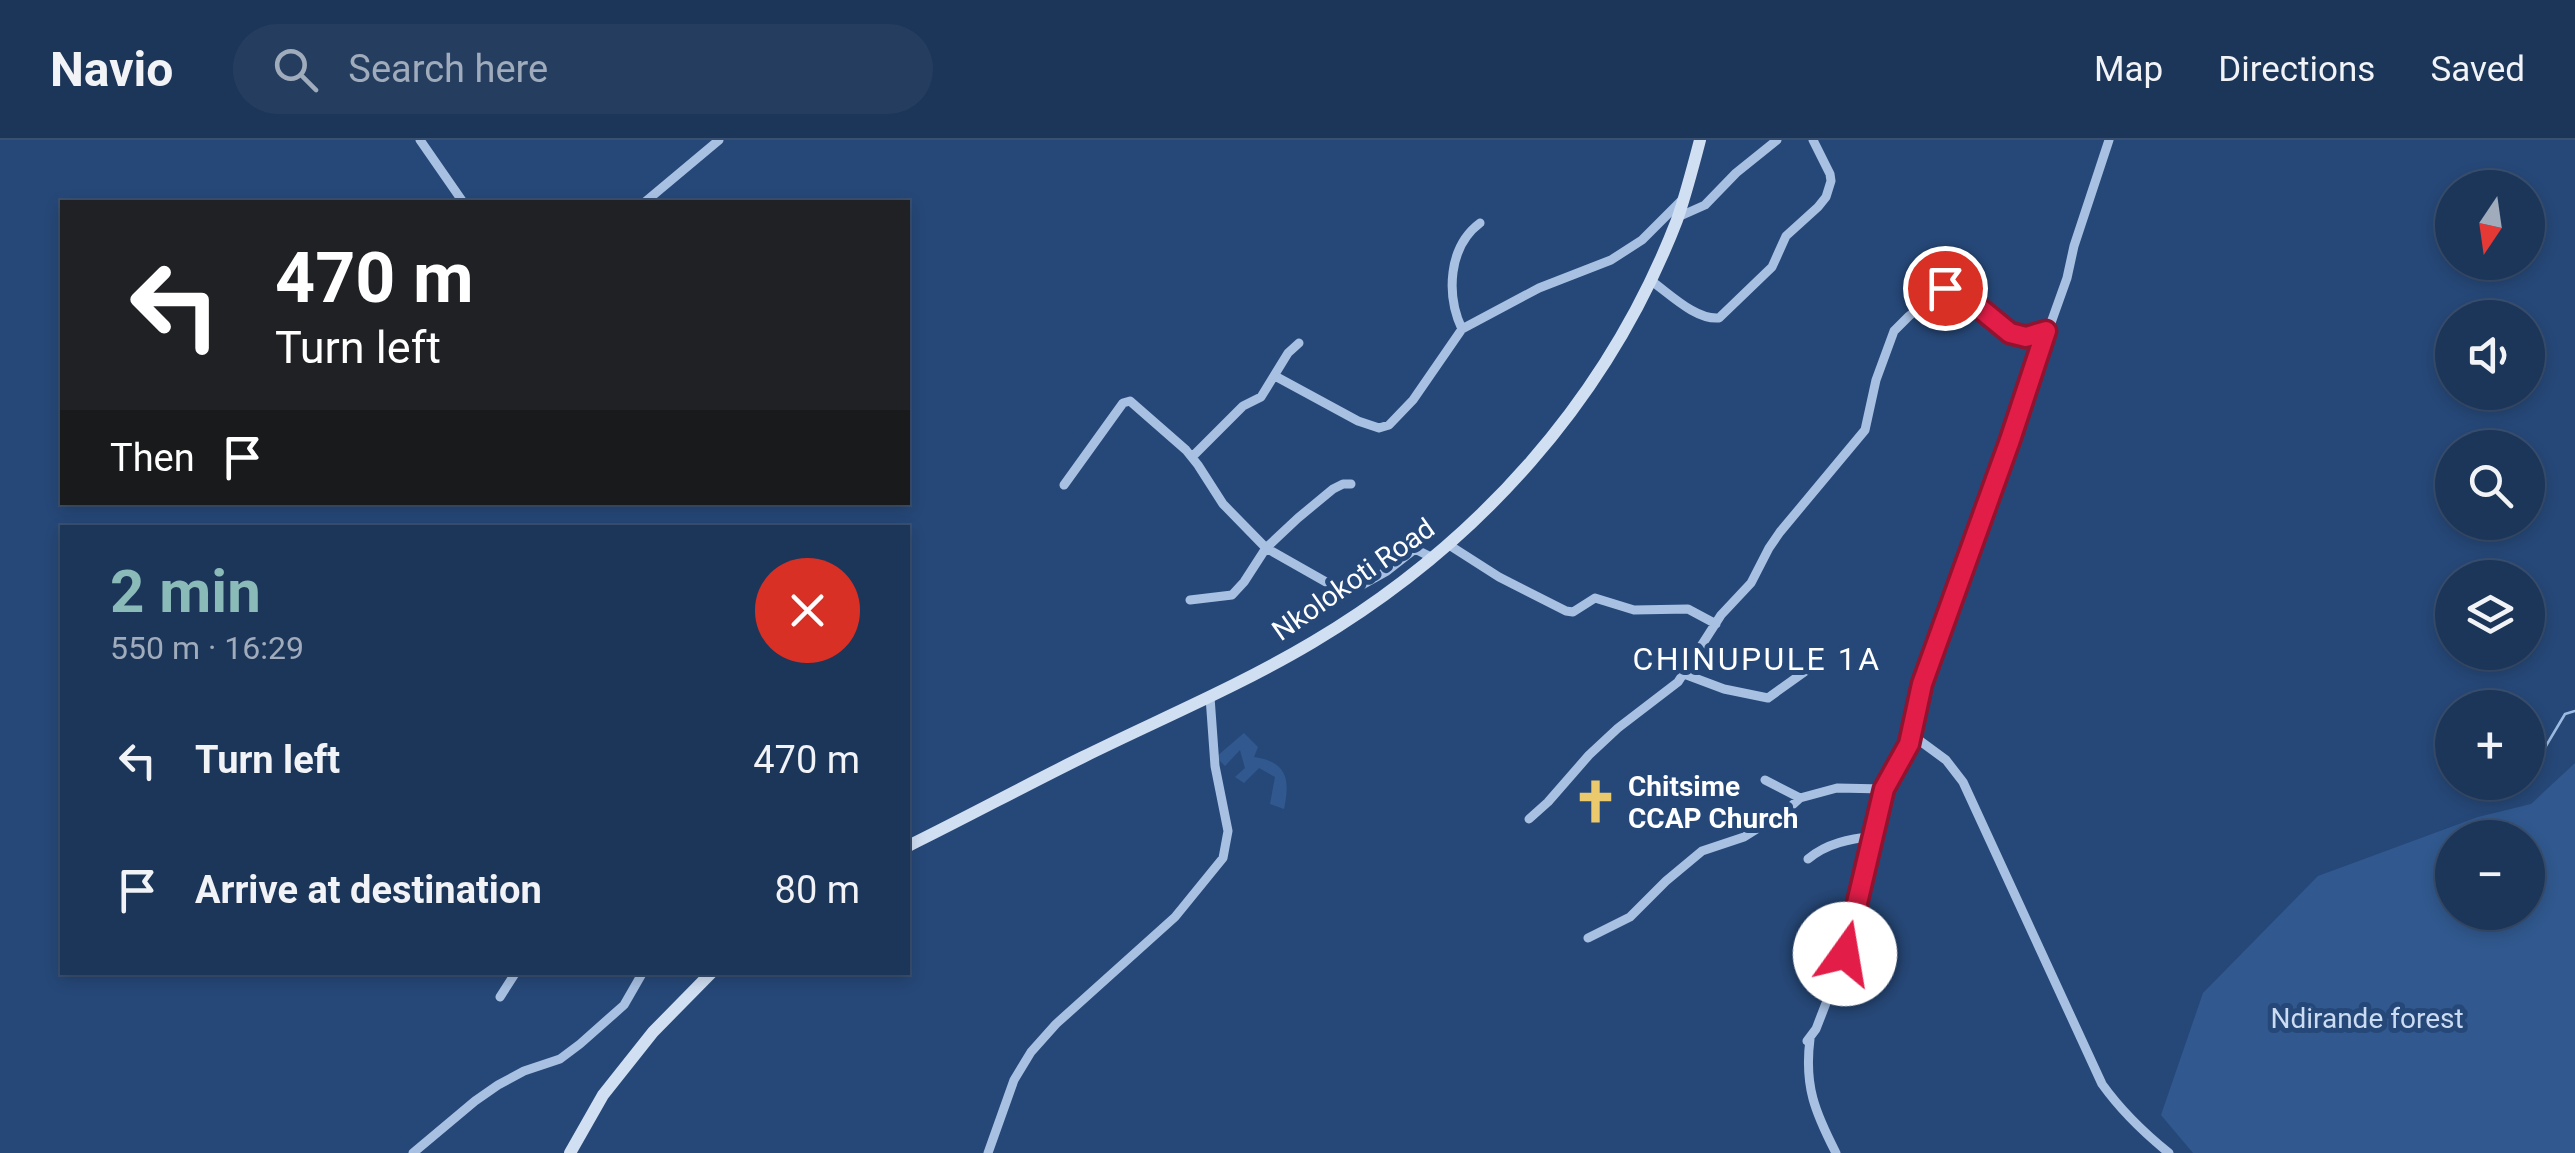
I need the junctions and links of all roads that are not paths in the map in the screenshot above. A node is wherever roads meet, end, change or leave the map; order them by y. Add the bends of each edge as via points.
1 (420, 140) edge
2 (719, 140) edge
3 (1700, 140) edge
4 (1777, 140) edge
5 (1813, 140) edge
6 (2110, 140) edge
7 (1684, 198) junction
8 (463, 200) edge
9 (647, 200) edge
10 (1678, 217) junction
11 (1480, 222) dead end
12 (1650, 280) junction
13 (1462, 329) junction
14 (2046, 331) junction
15 (1299, 344) dead end
16 (1275, 376) junction
17 (1192, 457) junction
18 (1351, 484) dead end
19 (1064, 485) dead end
20 (1449, 545) junction
21 (1266, 548) junction
22 (1433, 558) junction
23 (1190, 600) dead end
24 (1716, 624) junction
25 (1821, 660) dead end
26 (1684, 674) junction
27 (1210, 697) junction
28 (1912, 735) junction
29 (1765, 780) dead end
30 (1884, 789) junction
31 (1800, 798) junction
32 (1530, 819) dead end
33 (1874, 836) junction
34 (910, 843) edge
35 (1808, 859) dead end
36 (1588, 938) dead end
37 (514, 975) edge
38 (641, 975) edge
39 (709, 975) edge
40 (500, 997) dead end
41 (413, 1153) edge
42 (570, 1153) edge
43 (988, 1153) edge
44 (1836, 1153) edge
45 (2169, 1153) edge

1 - 8 street
2 - 9 street
3 - 7 main road, Nkolokoti Road
4 - 10 street via 1705,205
5 - 12 street via 1830,174 1826,197 1786,236 1772,267 1719,318 1697,313
6 - 14 street
7 - 10 main road, Nkolokoti Road
7 - 13 street via 1611,260
10 - 12 main road, Nkolokoti Road
11 - 13 street via 1455,262 1453,300
12 - 20 main road, Nkolokoti Road via 1607,359 1537,457
13 - 16 street via 1413,400 1379,428
14 - 24 street via 2010,333 1954,288 1908,316 1882,362 1865,430 1780,532 1751,583
14 - 28 street via 1922,684
15 - 16 street
16 - 17 street via 1261,397 1243,406
17 - 19 street via 1126,401
17 - 21 street via 1223,504
18 - 21 street via 1333,490
20 - 22 main road, Nkolokoti Road
20 - 24 street via 1566,611 1596,598 1634,610 1688,609
21 - 22 street via 1342,587 1375,579 1413,550
21 - 23 street via 1232,595
22 - 27 main road, Nkolokoti Road via 1329,632
24 - 26 street
25 - 26 street via 1768,698
26 - 32 street via 1603,742
27 - 34 main road, Nkolokoti Road
27 - 43 street via 1228,831 1223,858 1175,916 1031,1052
28 - 30 street
28 - 45 street via 1963,782 2102,1084 2120,1110
29 - 31 street
30 - 31 street via 1838,788
30 - 33 street
31 - 36 street via 1744,837 1702,851 1624,922
33 - 35 street via 1838,843
33 - 44 street via 1845,954 1809,1040 1810,1097
37 - 40 street
38 - 41 street via 624,1005 580,1044 498,1085
39 - 42 main road via 603,1095

